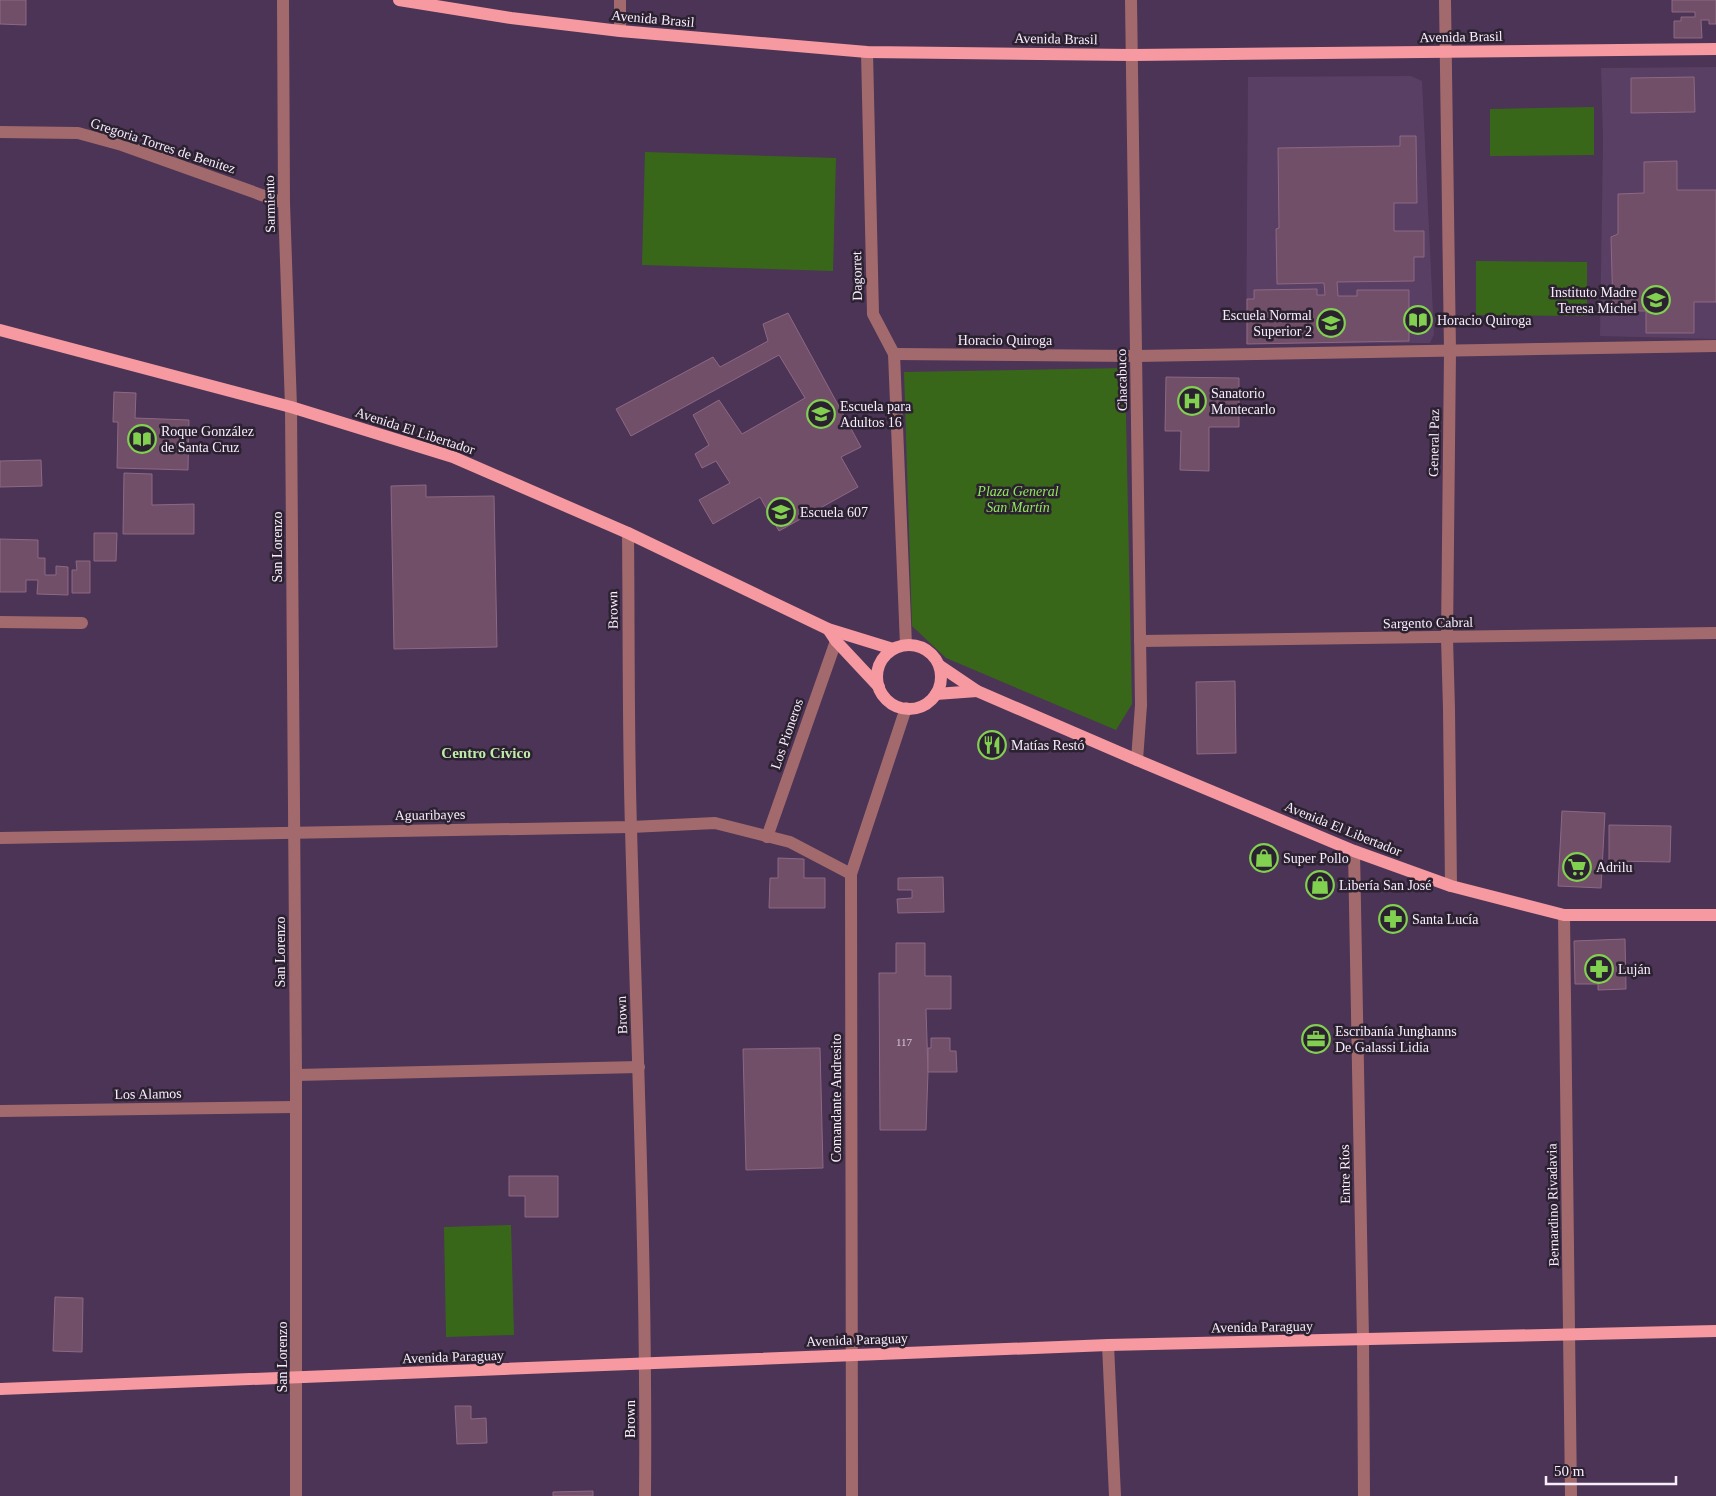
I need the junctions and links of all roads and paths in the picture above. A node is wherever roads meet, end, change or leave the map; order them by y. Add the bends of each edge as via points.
1 (283, 0) edge
2 (399, 0) edge
3 (620, 0) edge
4 (1131, 0) edge
5 (1445, 0) edge
6 (620, 32) junction
7 (1716, 49) edge
8 (867, 52) junction
9 (1445, 52) junction
10 (1132, 55) junction
11 (0, 132) edge
12 (284, 203) junction
13 (0, 330) edge
14 (1716, 346) edge
15 (1450, 351) junction
16 (894, 354) junction
17 (1136, 356) junction
18 (291, 407) junction
19 (628, 533) junction
20 (0, 622) edge
21 (82, 623) dead end
22 (828, 629) junction
23 (1716, 634) edge
24 (1447, 638) junction
25 (836, 641) junction
26 (1140, 641) junction
27 (906, 645) junction
28 (893, 649) junction
29 (940, 666) junction
30 (879, 687) junction
31 (977, 691) junction
32 (936, 694) junction
33 (906, 708) junction
34 (1137, 760) junction
35 (631, 826) junction
36 (294, 833) junction
37 (767, 837) junction
38 (0, 838) edge
39 (1354, 851) junction
40 (851, 874) junction
41 (1451, 886) junction
42 (1564, 915) junction
43 (1716, 915) edge
44 (639, 1067) junction
45 (296, 1075) junction
46 (296, 1108) junction
47 (0, 1111) edge
48 (1716, 1331) edge
49 (1569, 1336) junction
50 (1363, 1340) junction
51 (1108, 1345) junction
52 (852, 1355) junction
53 (646, 1364) junction
54 (297, 1378) junction
55 (0, 1389) edge
56 (296, 1496) edge
57 (645, 1496) edge
58 (852, 1496) edge
59 (1115, 1496) edge
60 (1364, 1496) edge
61 (1571, 1496) edge

1 - 12 street, Sarmiento
2 - 6 main road, Avenida Brasil
3 - 6 street
4 - 10 street, Chacabuco
5 - 9 street, General Paz
6 - 8 main road, Avenida Brasil
7 - 9 main road, Avenida Brasil
8 - 10 main road, Avenida Brasil
8 - 16 street, Dagorret via 873,314
9 - 10 main road, Avenida Brasil
9 - 15 street, General Paz
10 - 17 street, Chacabuco
11 - 12 street, Gregoria Torres de Benitez via 78,133 122,145
12 - 18 street, Sarmiento
13 - 18 main road, Avenida El Libertador
14 - 15 street, Horacio Quiroga
15 - 17 street, Horacio Quiroga
15 - 24 street, General Paz
16 - 17 street, Horacio Quiroga
16 - 27 street, Dagorret
17 - 26 street, Chacabuco
18 - 19 main road, Avenida El Libertador via 453,457
18 - 36 street, San Lorenzo
19 - 22 main road, Avenida El Libertador
19 - 35 street, Brown
20 - 21 street
22 - 25 main road
22 - 28 main road, Avenida El Libertador
23 - 24 street, Sargento Cabral
24 - 26 street, Sargento Cabral
24 - 41 street, General Paz
25 - 30 main road
25 - 37 street, Los Pioneros
26 - 34 street, Chacabuco via 1141,705
27 - 28 main road
27 - 29 main road via 920,647 933,654
28 - 30 main road via 882,659 878,672
29 - 31 main road, Avenida El Libertador
29 - 32 main road via 941,681
30 - 33 main road via 886,699
31 - 32 main road, Avenida El Libertador
31 - 34 main road, Avenida El Libertador
32 - 33 main road via 926,704
33 - 40 street, Comandante Andresito
34 - 39 main road, Avenida El Libertador
35 - 36 street, Aguaribayes
35 - 37 street, Aguaribayes via 715,823
35 - 44 street, Brown
36 - 38 street, Aguaribayes
36 - 45 street, San Lorenzo
37 - 40 street, Aguaribayes via 790,842
39 - 41 main road, Avenida El Libertador
39 - 50 street, Entre Ríos
40 - 52 street, Comandante Andresito
41 - 42 main road, Avenida El Libertador
42 - 43 main road, Avenida El Libertador
42 - 49 street, Bernardino Rivadavia
44 - 45 street
44 - 53 street, Brown
45 - 46 street, San Lorenzo
46 - 47 street, Los Alamos
46 - 54 street, San Lorenzo
48 - 49 main road, Avenida Paraguay
49 - 50 main road, Avenida Paraguay
49 - 61 street, Bernardino Rivadavia
50 - 51 main road, Avenida Paraguay
50 - 60 street, Entre Ríos
51 - 52 main road, Avenida Paraguay
51 - 59 street
52 - 53 main road, Avenida Paraguay
52 - 58 street, Comandante Andresito
53 - 54 main road, Avenida Paraguay
53 - 57 street, Brown
54 - 55 main road, Avenida Paraguay
54 - 56 street, San Lorenzo

